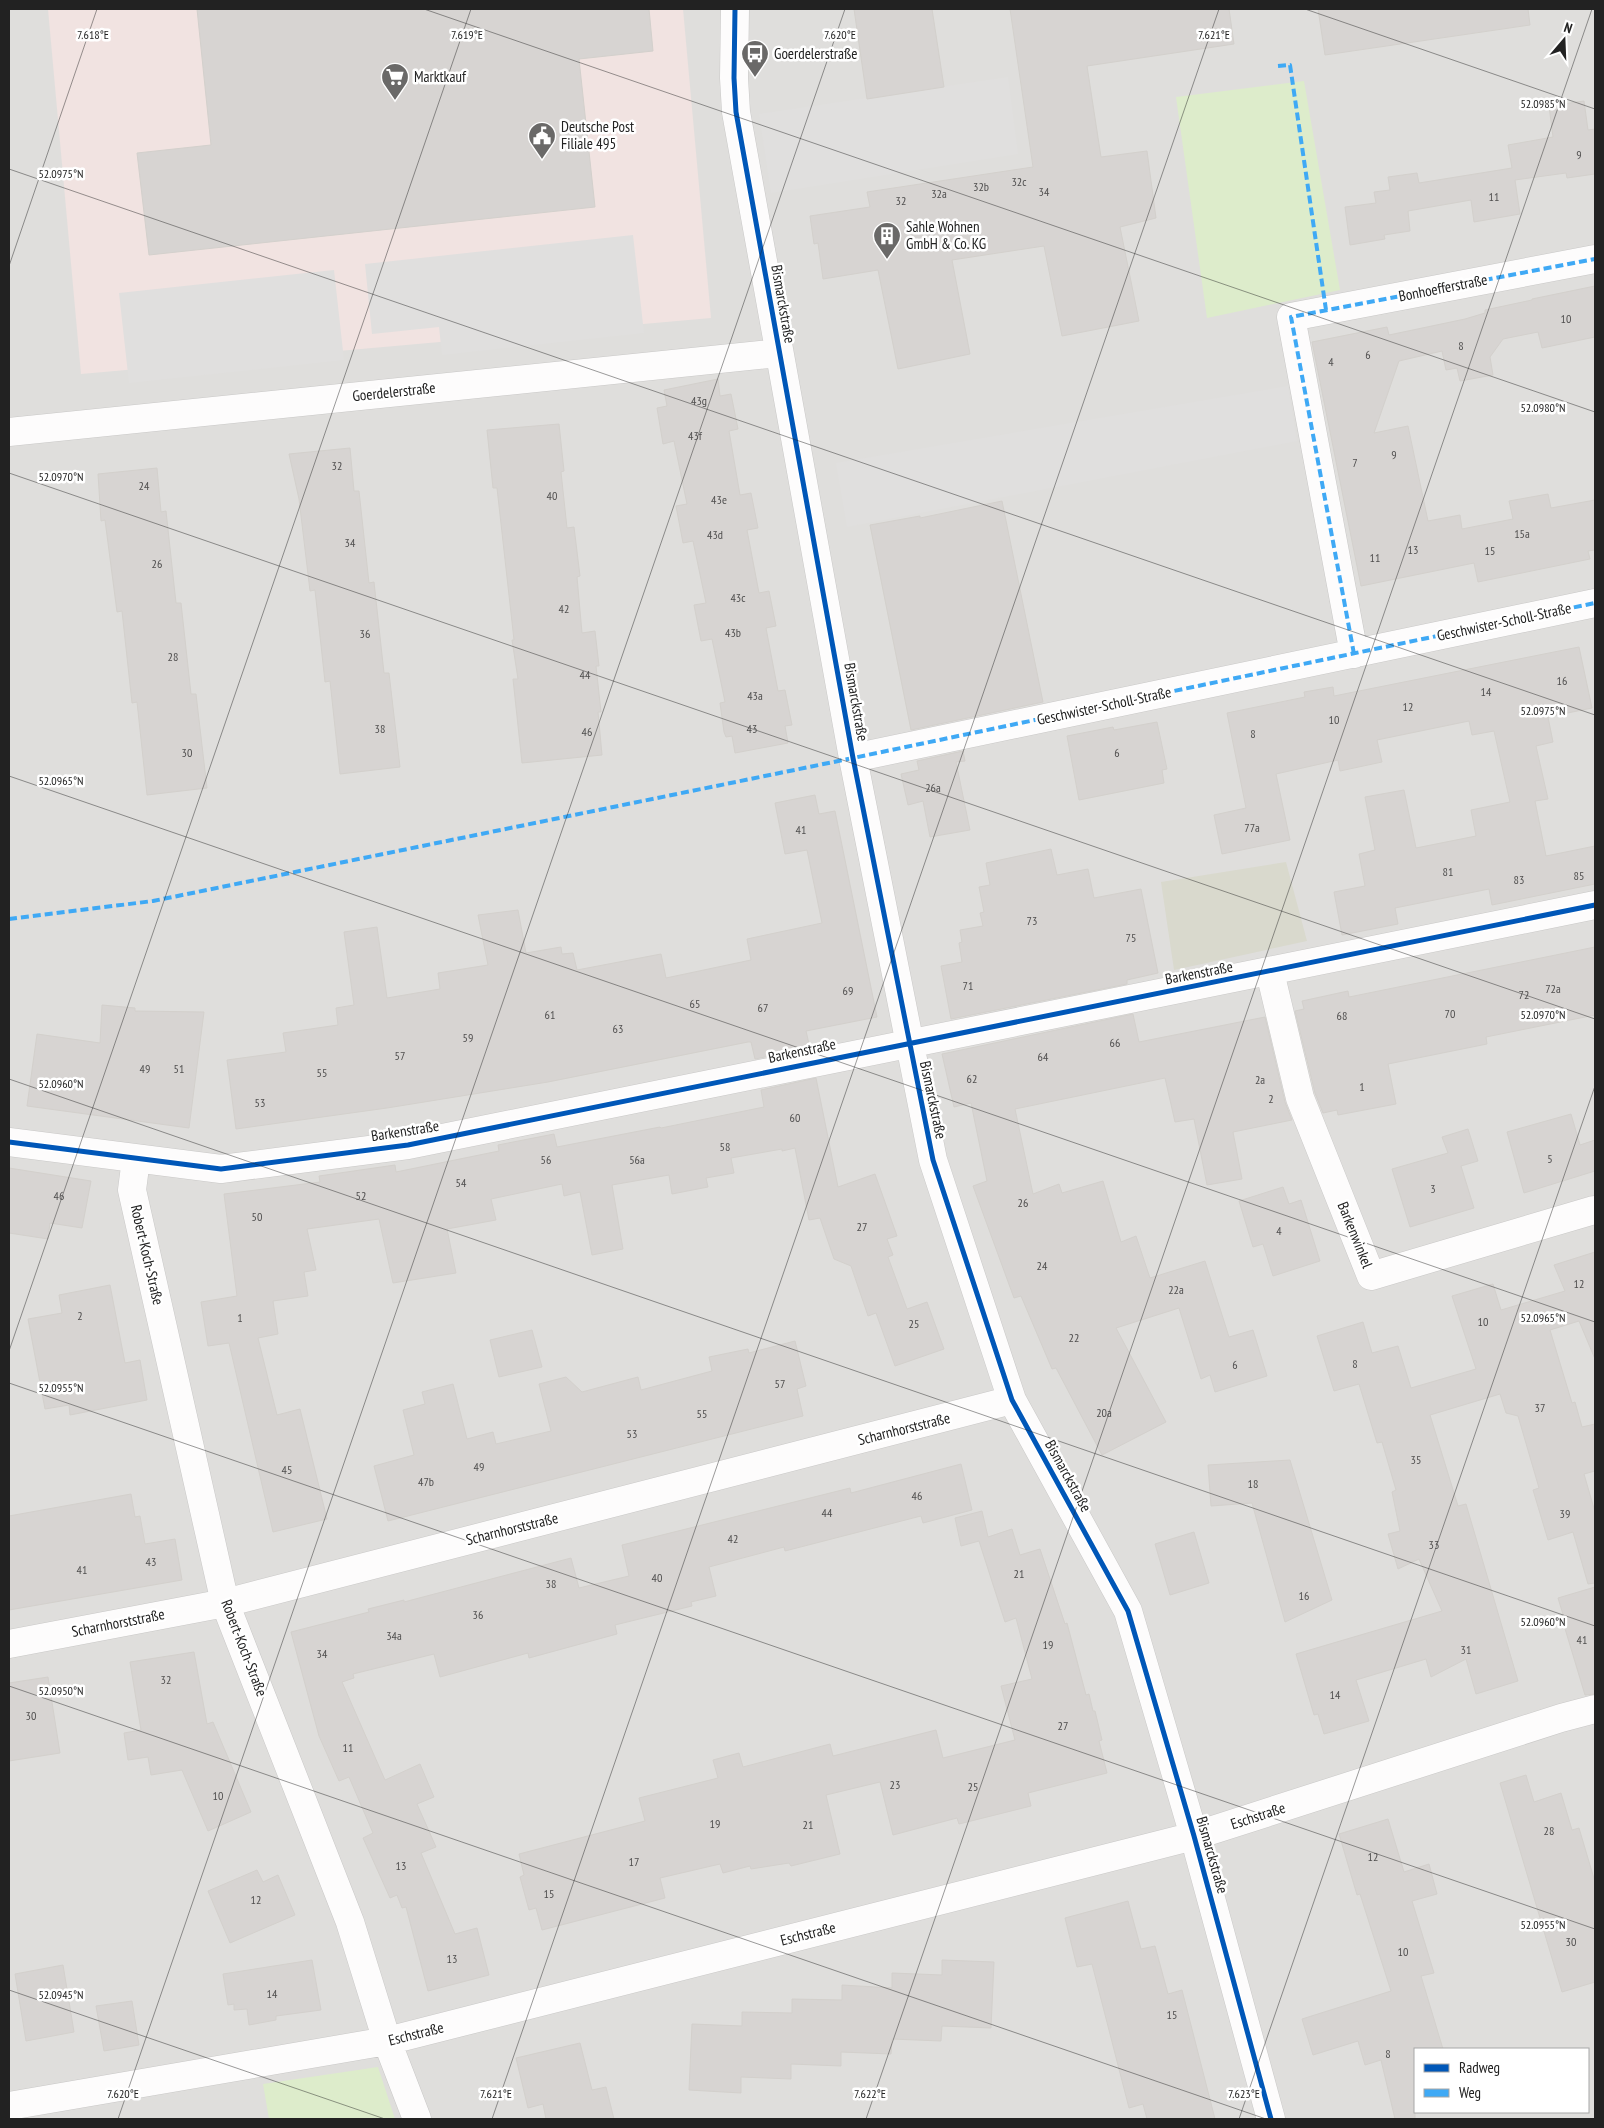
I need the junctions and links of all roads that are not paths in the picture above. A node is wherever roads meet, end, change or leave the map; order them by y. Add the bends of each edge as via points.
1 (736, 9) edge
2 (1595, 259) edge
3 (779, 353) junction
4 (9, 432) edge
5 (1595, 603) edge
6 (1354, 654) junction
7 (853, 758) junction
8 (1595, 905) edge
9 (1270, 972) junction
10 (909, 1042) junction
11 (9, 1142) edge
12 (136, 1159) junction
13 (1594, 1210) dead end
14 (1012, 1400) junction
15 (225, 1602) junction
16 (9, 1644) edge
17 (1595, 1709) edge
18 (1194, 1836) junction
19 (387, 2041) junction
20 (9, 2106) edge
21 (417, 2119) edge
22 (1271, 2119) edge

1 - 3 street, Bismarckstraße via 736,112
2 - 6 street, Bonhoefferstraße via 1291,317
3 - 4 street, Goerdelerstraße
3 - 7 street, Bismarckstraße
5 - 6 street, Geschwister-Scholl-Straße
6 - 7 street, Geschwister-Scholl-Straße
7 - 10 street, Bismarckstraße
8 - 9 street, Barkenstraße
9 - 10 street, Barkenstraße
9 - 13 street, Barkenwinkel via 1300,1098 1371,1276
10 - 12 street, Barkenstraße via 408,1145 221,1169
10 - 14 street, Bismarckstraße via 933,1160
11 - 12 street, Barkenstraße
12 - 15 street, Robert-Koch-Straße via 132,1190
14 - 15 street, Scharnhorststraße
14 - 18 street, Bismarckstraße via 1128,1611
15 - 16 street, Scharnhorststraße
15 - 19 street, Robert-Koch-Straße via 350,1922
17 - 18 street, Eschstraße
18 - 19 street, Eschstraße
18 - 22 street, Bismarckstraße
19 - 20 street, Eschstraße
19 - 21 street, Robert-Koch-Straße

